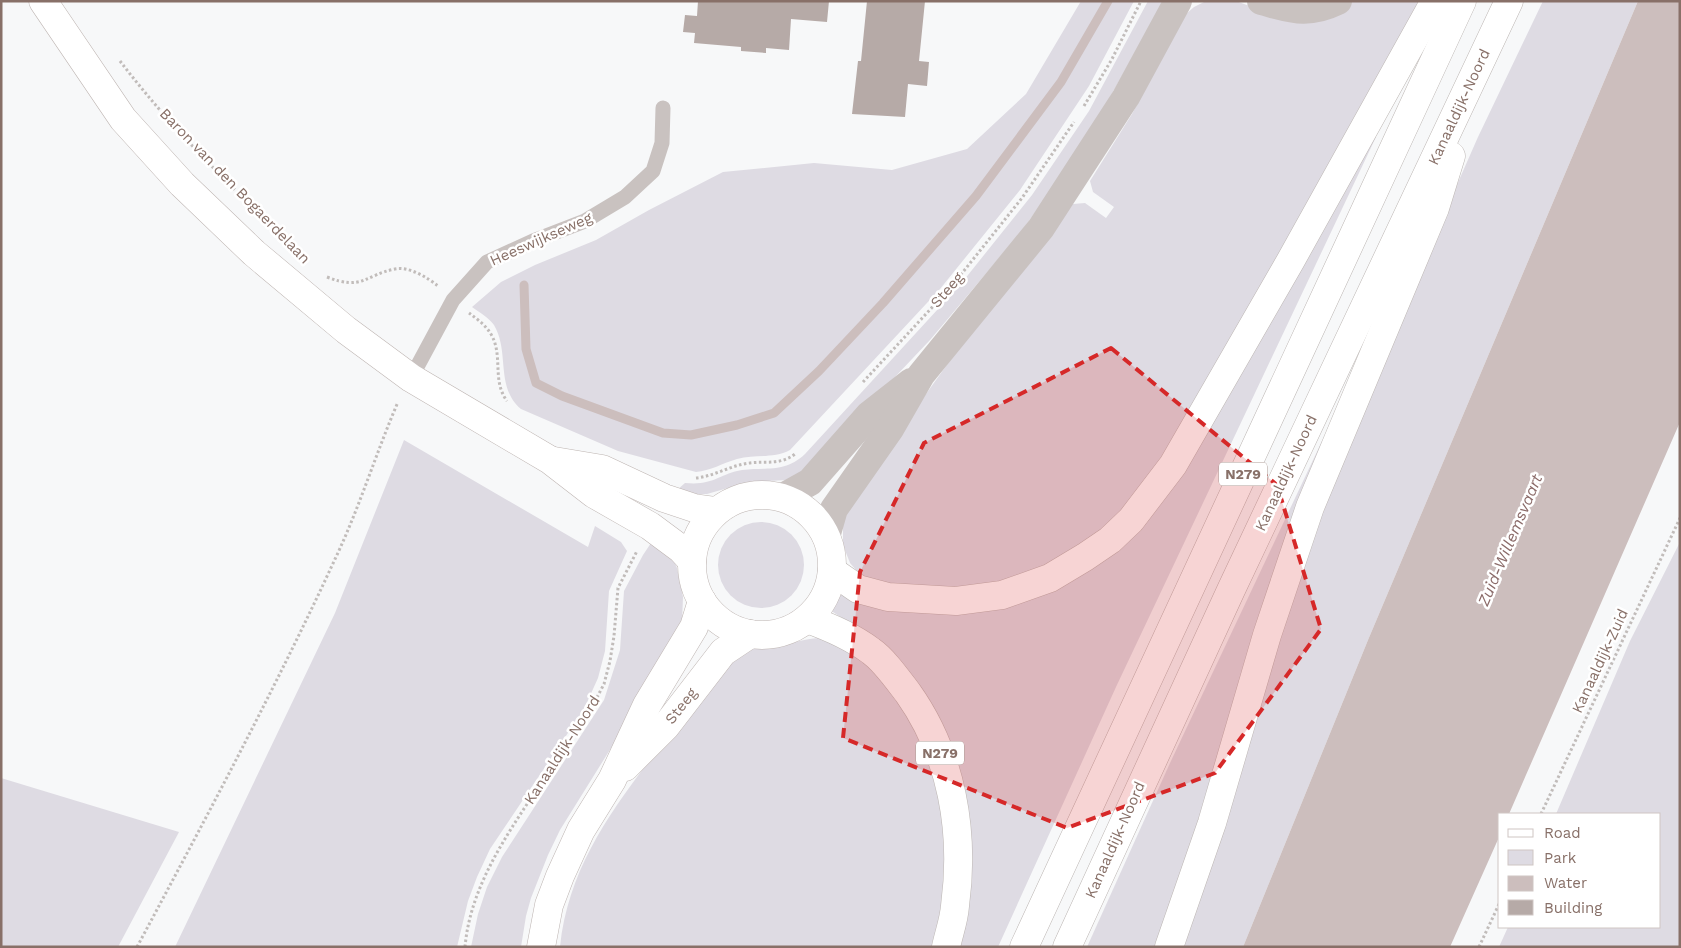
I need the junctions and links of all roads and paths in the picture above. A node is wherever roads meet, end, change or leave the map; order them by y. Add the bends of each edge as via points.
1 (44, 1) edge
2 (1142, 1) edge
3 (1178, 1) edge
4 (1261, 1) edge
5 (1338, 1) edge
6 (1437, 1) edge
7 (1462, 1) edge
8 (1509, 1) edge
9 (115, 55) dead end
10 (1478, 66) junction
11 (663, 108) dead end
12 (1082, 110) dead end
13 (1077, 118) dead end
14 (298, 252) dead end
15 (323, 274) dead end
16 (454, 300) junction
17 (920, 375) junction
18 (411, 378) junction
19 (861, 384) dead end
20 (397, 403) dead end
21 (511, 406) dead end
22 (797, 453) dead end
23 (550, 460) junction
24 (689, 477) dead end
25 (783, 497) junction
26 (716, 511) junction
27 (1680, 518) edge
28 (826, 537) junction
29 (639, 546) dead end
30 (692, 561) junction
31 (832, 571) junction
32 (702, 601) junction
33 (807, 619) junction
34 (750, 634) junction
35 (612, 780) junction
36 (1541, 813) edge
37 (1498, 906) edge
38 (137, 947) edge
39 (465, 947) edge
40 (541, 947) edge
41 (946, 947) edge
42 (1024, 947) edge
43 (1067, 947) edge
44 (1169, 947) edge
45 (1478, 947) edge

1 - 18 main road, Baron van den Bogaerdelaan via 123,120 182,184 254,253 346,330
2 - 12 path
3 - 17 street via 1126,97 1041,228
4 - 5 street via 1302,11 1323,8
6 - 31 main road via 1173,465 1110,540 1050,578 1002,595 956,601 881,595 858,589
7 - 42 main road, N279
8 - 10 main road, Kanaaldijk-Noord / N279
9 - 14 path, Baron van den Bogaerdelaan via 145,94
10 - 43 main road, Kanaaldijk-Noord / N279
10 - 44 main road, N279 via 1435,208 1310,507 1266,635 1212,823
11 - 16 lane, Heeswijkseweg via 662,143 653,171 625,197 585,221 486,262
13 - 19 path, Steeg via 1022,198 951,287
15 - 16 path, Baron van den Bogaerdelaan via 343,282 359,282 397,268 421,274
16 - 18 lane, Heeswijkseweg
16 - 21 path, Baron van den Bogaerdelaan via 492,335 501,393
17 - 25 street via 869,415 810,482
17 - 28 street via 890,429 834,509
18 - 23 main road, Baron van den Bogaerdelaan
20 - 38 path via 337,556 243,748
22 - 24 path via 773,463 750,463 733,466 709,477
23 - 26 main road, Baron van den Bogaerdelaan via 602,469 664,498
23 - 30 main road, Baron van den Bogaerdelaan via 594,494 650,526
25 - 26 main road via 747,496
25 - 28 main road via 808,512
26 - 30 main road via 698,534
27 - 36 path, Kanaaldijk-Zuid
28 - 31 main road
29 - 39 path, Kanaaldijk-Noord via 618,588 614,636 604,684 503,840 486,872 473,907
30 - 32 main road via 695,588
31 - 33 main road via 828,589
32 - 34 main road via 722,623
32 - 35 main road, Steeg via 694,627 647,705
33 - 34 main road via 780,633
33 - 41 main road, N279 via 838,631 872,652 920,710 937,744 951,787 958,832 956,907
34 - 35 main road, Steeg via 723,652 666,726
35 - 40 main road, Steeg via 581,830 560,876 549,905
37 - 45 path

